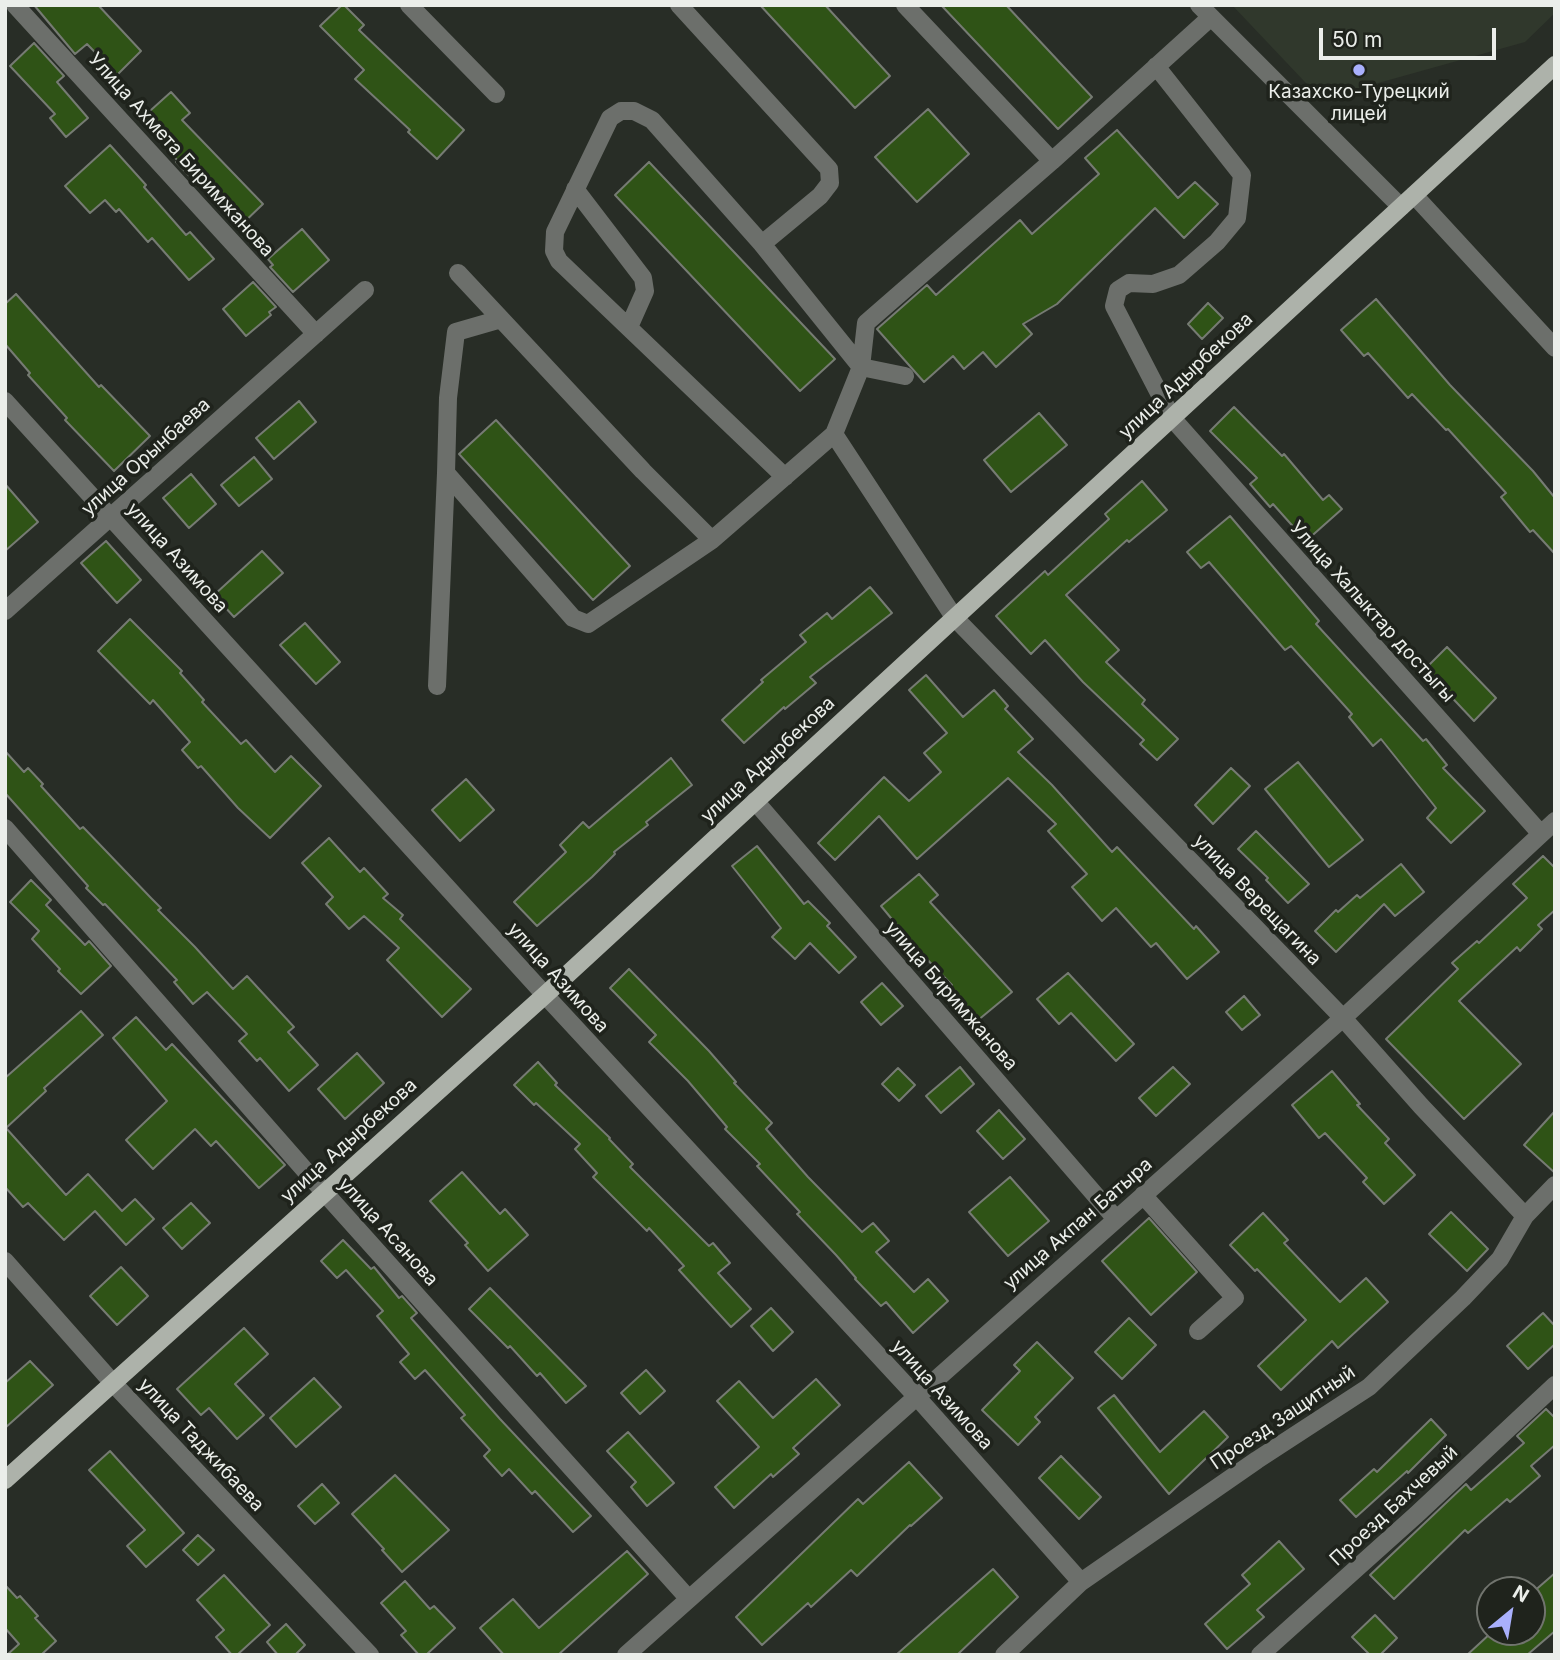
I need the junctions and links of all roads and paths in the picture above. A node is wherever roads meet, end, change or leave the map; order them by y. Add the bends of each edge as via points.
1 (15, 5) edge
2 (409, 5) edge
3 (679, 5) edge
4 (905, 5) edge
5 (1205, 11) edge
6 (1555, 65) edge
7 (1156, 66) junction
8 (496, 94) dead end
9 (1052, 161) junction
10 (575, 189) junction
11 (1407, 201) junction
12 (762, 244) junction
13 (458, 273) dead end
14 (365, 290) dead end
15 (501, 319) junction
16 (629, 327) junction
17 (316, 334) junction
18 (1555, 348) edge
19 (861, 367) junction
20 (905, 376) dead end
21 (5, 401) edge
22 (1172, 418) junction
23 (834, 435) junction
24 (446, 473) junction
25 (785, 477) junction
26 (111, 517) junction
27 (712, 540) junction
28 (5, 611) edge
29 (954, 617) junction
30 (437, 686) dead end
31 (755, 801) junction
32 (1555, 821) edge
33 (5, 828) edge
34 (1541, 834) junction
35 (545, 995) junction
36 (1342, 1018) junction
37 (1555, 1185) edge
38 (324, 1192) junction
39 (1143, 1195) junction
40 (1525, 1216) junction
41 (1116, 1219) junction
42 (5, 1261) edge
43 (1198, 1331) dead end
44 (112, 1382) junction
45 (1555, 1385) edge
46 (916, 1396) junction
47 (5, 1480) edge
48 (1081, 1582) junction
49 (688, 1598) junction
50 (370, 1655) edge
51 (626, 1655) edge
52 (1004, 1655) edge
53 (1260, 1655) edge

1 - 17 street, Улица Ахмета Биримжанова
2 - 8 street
3 - 12 street via 829,169 830,183 820,196
4 - 9 street
5 - 7 street
5 - 11 street
6 - 11 main road, улица Адырбекова
7 - 9 street
7 - 22 street, Улица Халыктар достыгы via 1242,175 1237,218 1217,242 1179,275 1153,284 1129,282 1118,290 1114,306
9 - 19 street via 866,323
10 - 12 street via 610,118 621,111 634,111 652,120
10 - 16 street via 643,278 645,291
10 - 16 street via 555,232 554,251
11 - 18 street
11 - 22 main road, улица Адырбекова
12 - 19 street
13 - 15 street
14 - 17 street, улица Орынбаева
15 - 24 street via 456,332
15 - 27 street
16 - 25 street
17 - 26 street, улица Орынбаева
19 - 20 street
19 - 23 street
21 - 26 street, улица Азимова
22 - 29 main road, улица Адырбекова
22 - 34 street, Улица Халыктар достыгы
23 - 25 street
23 - 29 street, улица Верещагина
24 - 27 street via 573,618 588,624
24 - 30 street
25 - 27 street
26 - 28 street, улица Орынбаева
26 - 35 street, улица Азимова
29 - 31 main road, улица Адырбекова
29 - 36 street, улица Верещагина
31 - 35 main road, улица Адырбекова
31 - 41 street, улица Биримжанова
32 - 34 street, улица Акпан Батыра
33 - 38 street, улица Асанова
34 - 36 street, улица Акпан Батыра
35 - 38 main road, улица Адырбекова
35 - 46 street, улица Азимова
36 - 39 street, улица Акпан Батыра
36 - 40 street, улица Верещагина
37 - 40 street, Проезд Защитный
38 - 44 main road, улица Адырбекова
38 - 49 street, улица Асанова
39 - 41 street, улица Акпан Батыра
39 - 43 street via 1235,1298
40 - 48 street, Проезд Защитный via 1500,1259 1369,1387
41 - 46 street, улица Акпан Батыра
42 - 44 street, улица Таджибаева
44 - 47 main road, улица Адырбекова
44 - 50 street, улица Таджибаева
45 - 53 street, Проезд Бахчевый
46 - 48 street, улица Азимова
46 - 49 street, улица Акпан Батыра
48 - 52 street, Проезд Защитный
49 - 51 street, улица Акпан Батыра

